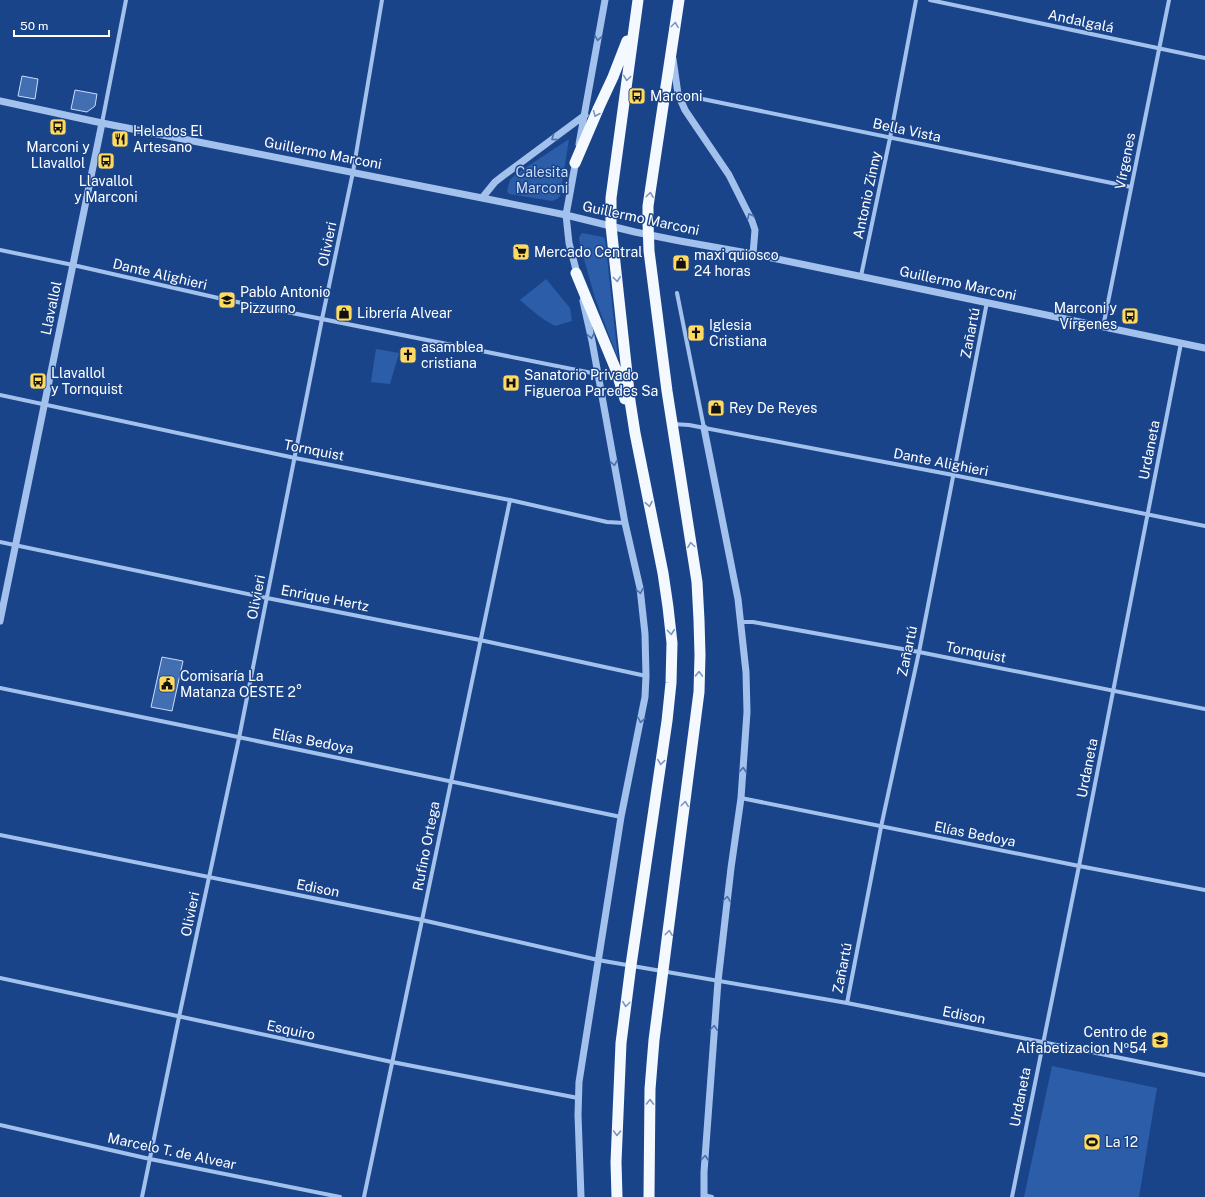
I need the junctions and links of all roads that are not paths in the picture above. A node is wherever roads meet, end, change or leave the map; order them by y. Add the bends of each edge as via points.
1 (126, 0) edge
2 (382, 0) edge
3 (605, 0) edge
4 (638, 0) edge
5 (679, 0) edge
6 (916, 0) edge
7 (930, 0) edge
8 (1169, 0) edge
9 (636, 12) junction
10 (672, 48) junction
11 (1159, 48) junction
12 (1205, 58) edge
13 (678, 94) junction
14 (0, 101) edge
15 (585, 114) junction
16 (102, 123) junction
17 (890, 138) junction
18 (575, 163) junction
19 (353, 172) junction
20 (1131, 187) junction
21 (482, 198) junction
22 (566, 215) junction
23 (611, 226) junction
24 (648, 234) junction
25 (0, 250) edge
26 (753, 254) junction
27 (73, 265) junction
28 (576, 273) junction
29 (861, 276) junction
30 (677, 293) dead end
31 (987, 302) junction
32 (322, 319) junction
33 (1103, 327) junction
34 (1181, 343) junction
35 (1205, 348) edge
36 (597, 374) junction
37 (0, 395) edge
38 (44, 405) junction
39 (673, 424) junction
40 (704, 428) junction
41 (635, 433) junction
42 (295, 458) junction
43 (952, 475) junction
44 (510, 500) junction
45 (1148, 514) junction
46 (625, 523) junction
47 (1205, 526) edge
48 (0, 542) edge
49 (15, 545) junction
50 (267, 598) junction
51 (0, 621) edge
52 (741, 622) junction
53 (480, 640) junction
54 (919, 652) junction
55 (646, 676) junction
56 (0, 688) edge
57 (1114, 690) junction
58 (1205, 709) edge
59 (239, 738) junction
60 (450, 780) junction
61 (741, 798) junction
62 (621, 817) junction
63 (881, 827) junction
64 (0, 835) edge
65 (1079, 866) junction
66 (209, 878) junction
67 (1205, 890) edge
68 (422, 920) junction
69 (598, 960) junction
70 (631, 965) junction
71 (664, 971) junction
72 (0, 978) edge
73 (718, 981) junction
74 (846, 1003) junction
75 (179, 1017) junction
76 (1042, 1042) junction
77 (392, 1062) junction
78 (1205, 1075) edge
79 (578, 1098) junction
80 (0, 1125) edge
81 (150, 1159) junction
82 (704, 1196) edge
83 (142, 1197) edge
84 (340, 1197) edge
85 (364, 1197) edge
86 (581, 1197) edge
87 (617, 1197) edge
88 (649, 1197) edge
89 (712, 1197) edge
90 (1012, 1197) edge

1 - 16 street, Llavallol
2 - 19 street, Olivieri
3 -> 15 street
4 - 9 highway
10 -> 5 highway
6 - 17 street, Antonio Zinny
7 - 11 street, Andalgalá
8 - 11 street, Vírgenes
9 -> 18 highway via 616,71
9 -> 23 highway via 611,198
10 - 13 street
24 -> 10 highway via 648,206
11 - 12 street, Andalgalá
11 - 20 street, Vírgenes
13 - 17 street, Bella Vista
26 -> 13 street via 755,230 752,221 729,175 693,123
14 - 16 street, Guillermo Marconi
15 - 18 street
15 -> 21 street via 504,174
16 - 19 street, Guillermo Marconi
16 - 27 street, Llavallol
17 - 20 street, Bella Vista
17 - 29 street, Antonio Zinny
18 - 22 street
19 - 21 street, Guillermo Marconi
19 - 32 street, Olivieri
20 - 33 street, Vírgenes
21 - 22 street, Guillermo Marconi
22 - 23 street, Guillermo Marconi
22 - 28 street
23 - 24 street, Guillermo Marconi
23 -> 41 highway
24 - 26 street, Guillermo Marconi
24 - 39 highway
25 - 27 street, Dante Alighieri
26 - 29 street, Guillermo Marconi
27 - 32 street, Dante Alighieri
27 - 38 street, Llavallol
28 -> 36 street via 587,315
28 - 41 highway via 616,370
29 - 31 street, Guillermo Marconi
30 - 40 street
31 - 33 street, Guillermo Marconi
31 - 43 street, Zañartú
32 - 36 street, Dante Alighieri
32 - 42 street, Olivieri
33 - 34 street, Guillermo Marconi
34 - 35 street, Guillermo Marconi
34 - 45 street, Urdaneta
36 -> 46 street
37 - 38 street, Tornquist
38 - 42 street, Tornquist
38 - 49 street, Llavallol
39 - 40 street, Dante Alighieri
71 -> 39 highway via 699,692 700,655 697,582
40 - 43 street, Dante Alighieri
40 - 52 street
41 -> 70 highway via 663,573 672,643 667,721
42 - 44 street, Tornquist
42 - 50 street, Olivieri
43 - 45 street, Dante Alighieri
43 - 54 street, Zañartú
44 - 46 street, Tornquist via 607,522
44 - 53 street, Rufino Ortega
45 - 47 street, Dante Alighieri
45 - 57 street, Urdaneta
46 -> 55 street via 643,608
48 - 49 street, Enrique Hertz
49 - 50 street, Enrique Hertz
49 - 51 street, Llavallol
50 - 53 street, Enrique Hertz
50 - 59 street, Olivieri
52 - 54 street, Tornquist
61 -> 52 street via 747,712
53 - 55 street, Enrique Hertz
53 - 60 street, Rufino Ortega
54 - 57 street, Tornquist
54 - 63 street, Zañartú
55 -> 62 street via 643,709
56 - 59 street, Elías Bedoya
57 - 58 street, Tornquist
57 - 65 street, Urdaneta
59 - 60 street, Elías Bedoya
59 - 66 street, Olivieri
60 - 62 street, Elías Bedoya
60 - 68 street, Rufino Ortega
61 - 63 street, Elías Bedoya
73 -> 61 street
62 - 69 street
63 - 65 street, Elías Bedoya
63 - 74 street, Zañartú
64 - 66 street, Edison
65 - 67 street, Elías Bedoya
65 - 76 street, Urdaneta
66 - 68 street, Edison
66 - 75 street, Olivieri
68 - 69 street, Edison
68 - 77 street, Rufino Ortega
69 - 70 street, Edison
69 - 79 street
70 - 71 street, Edison
70 -> 87 highway via 621,1043 616,1154
71 - 73 street, Edison
88 -> 71 highway via 650,1089
72 - 75 street, Esquiro
73 - 74 street, Edison
82 -> 73 street
74 - 76 street, Edison
75 - 77 street, Esquiro
75 - 81 street, Olivieri
76 - 78 street, Edison
76 - 90 street, Urdaneta
77 - 79 street, Esquiro
77 - 85 street, Rufino Ortega
79 - 86 street
80 - 81 street, Marcelo T. de Alvear
81 - 83 street, Olivieri
81 - 84 street, Marcelo T. de Alvear
82 - 89 street

